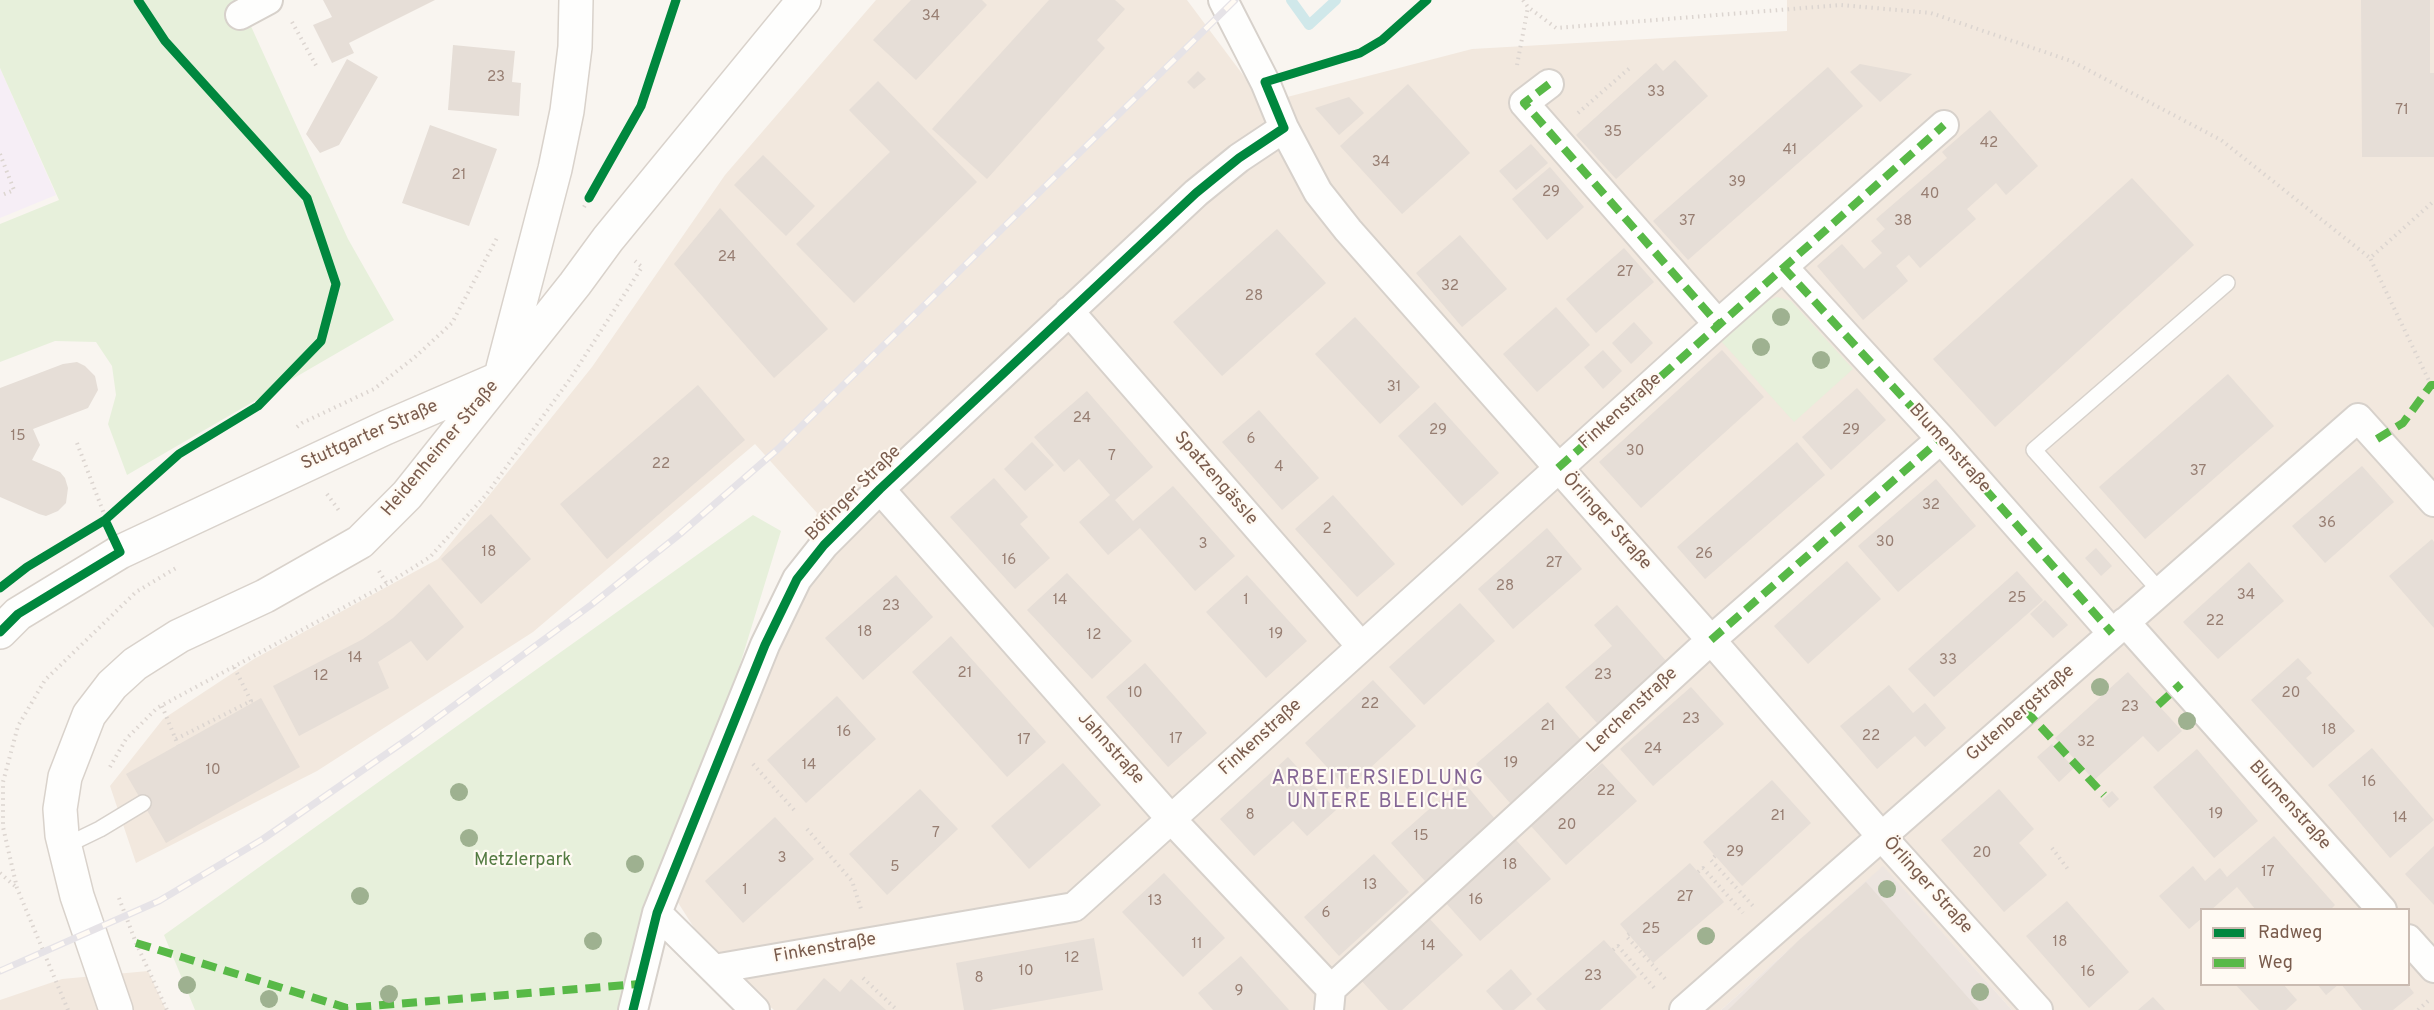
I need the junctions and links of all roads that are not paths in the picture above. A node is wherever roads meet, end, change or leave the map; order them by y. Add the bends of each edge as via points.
1 (268, 0) edge
2 (576, 0) edge
3 (804, 0) edge
4 (1223, 0) edge
5 (240, 15) dead end
6 (1549, 84) dead end
7 (1944, 125) dead end
8 (1284, 128) junction
9 (1783, 267) junction
10 (2227, 283) dead end
11 (1069, 311) junction
12 (1718, 324) junction
13 (500, 379) junction
14 (1941, 439) junction
15 (1558, 468) junction
16 (880, 489) junction
17 (2434, 502) edge
18 (2160, 591) junction
19 (2119, 628) junction
20 (0, 632) edge
21 (1711, 640) junction
22 (1361, 646) junction
23 (143, 803) dead end
24 (1171, 819) junction
25 (1882, 837) junction
26 (64, 846) junction
27 (2381, 908) edge
28 (657, 913) junction
29 (2410, 940) edge
30 (2434, 968) edge
31 (714, 969) junction
32 (1330, 999) edge
33 (1687, 1008) edge
34 (116, 1010) edge
35 (633, 1010) edge
36 (755, 1010) edge
37 (2038, 1010) edge

1 - 5 street
2 - 13 main road via 567,111
3 - 13 main road, Heidenheimer Straße via 608,238
4 - 8 street, Örlinger Straße
6 - 12 street via 1524,103
7 - 9 street, Finkenstraße
8 - 11 street, Böfinger Straße via 1196,193
8 - 15 street, Örlinger Straße via 1318,192 1348,230
9 - 12 street, Finkenstraße
9 - 14 street, Blumenstraße
10 - 18 lane via 2034,450
11 - 16 street, Böfinger Straße
11 - 22 street, Spatzengässle
12 - 15 street, Finkenstraße
13 - 20 main road, Stuttgarter Straße via 385,428 120,552 18,614
13 - 26 main road, Heidenheimer Straße via 408,495 360,542 265,596 179,636 135,664 112,685 89,715 64,777 60,809
14 - 19 street, Blumenstraße
14 - 21 street, Lerchenstraße
15 - 21 street, Örlinger Straße
15 - 22 street, Finkenstraße
16 - 24 street, Jahnstraße
16 - 28 street, Böfinger Straße via 824,545 798,579 765,645
17 - 18 street, Gutenbergstraße via 2358,418
18 - 19 street, Gutenbergstraße
19 - 25 street, Gutenbergstraße
19 - 27 street, Blumenstraße
21 - 25 street, Örlinger Straße
21 - 32 street, Lerchenstraße
22 - 24 street, Finkenstraße
23 - 26 lane
24 - 31 street, Finkenstraße via 1074,907
24 - 32 street, Jahnstraße
25 - 33 street, Gutenbergstraße
25 - 37 street, Örlinger Straße
26 - 34 main road, Heidenheimer Straße via 79,905
28 - 31 street
28 - 35 street, Böfinger Straße
29 - 30 street
31 - 36 street

